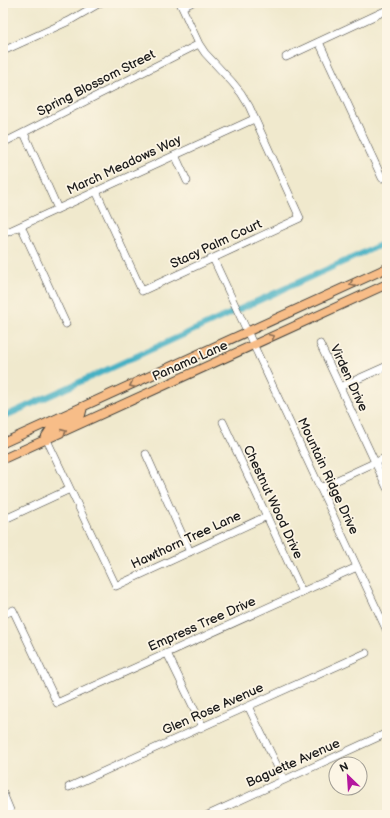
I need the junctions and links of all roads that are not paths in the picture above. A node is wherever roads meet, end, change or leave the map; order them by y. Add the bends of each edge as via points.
1 (191, 3) edge
2 (97, 4) edge
3 (181, 5) edge
4 (387, 10) edge
5 (319, 42) junction
6 (199, 44) junction
7 (3, 51) edge
8 (286, 57) dead end
9 (254, 119) junction
10 (24, 133) junction
11 (3, 143) edge
12 (175, 155) junction
13 (384, 176) edge
14 (187, 181) dead end
15 (96, 191) junction
16 (58, 208) junction
17 (21, 226) junction
18 (3, 234) edge
19 (213, 258) junction
20 (387, 268) edge
21 (387, 284) edge
22 (66, 324) dead end
23 (247, 332) junction
24 (320, 344) dead end
25 (253, 346) junction
26 (387, 366) edge
27 (340, 387) junction
28 (83, 407) junction
29 (223, 422) dead end
30 (47, 440) junction
31 (3, 443) edge
32 (146, 454) dead end
33 (387, 457) edge
34 (3, 459) edge
35 (376, 462) junction
36 (320, 488) junction
37 (387, 488) edge
38 (70, 489) junction
39 (267, 516) junction
40 (3, 520) edge
41 (190, 552) junction
42 (357, 566) junction
43 (302, 592) junction
44 (3, 615) edge
45 (387, 631) edge
46 (167, 653) junction
47 (366, 653) dead end
48 (248, 706) junction
49 (203, 727) junction
50 (387, 734) edge
51 (284, 780) junction
52 (69, 787) dead end
53 (3, 793) edge
54 (221, 812) edge
55 (3, 813) edge
56 (208, 815) edge

1 - 3 street
2 - 7 street via 70,21
3 - 6 street
4 - 5 street
5 - 8 street
5 - 13 street
6 - 9 street via 241,94
6 - 10 street, Spring Blossom Street
9 - 12 street, March Meadows Way
9 - 19 street, Stacy Palm Court via 300,218
10 - 11 street, Spring Blossom Street
10 - 16 street
12 - 14 street
12 - 15 street, March Meadows Way
15 - 16 street, March Meadows Way
15 - 19 street, Stacy Palm Court via 142,291
16 - 17 street, March Meadows Way
17 - 18 street, March Meadows Way
17 - 22 street
19 - 23 street, Mountain Ridge Drive
20 -> 23 main road, Panama Lane
25 -> 21 main road, Panama Lane
23 - 25 street, Mountain Ridge Drive
23 -> 28 main road, Panama Lane
24 - 27 street, Virden Drive
30 -> 25 main road, Panama Lane
25 - 36 street, Mountain Ridge Drive
26 - 27 street
27 - 35 street, Virden Drive
28 - 30 main road via 81,415 50,430 46,436
28 - 31 main road, Panama Lane
29 - 39 street, Chestnut Wood Drive
30 - 34 main road, Panama Lane
30 - 38 street
32 - 41 street
33 - 35 street
35 - 36 street
35 - 37 street, Virden Drive
36 - 42 street, Mountain Ridge Drive
38 - 40 street
38 - 41 street, Hawthorn Tree Lane via 116,586
39 - 41 street, Hawthorn Tree Lane
39 - 43 street, Chestnut Wood Drive
42 - 43 street, Empress Tree Drive
42 - 45 street, Mountain Ridge Drive
43 - 46 street, Empress Tree Drive
44 - 46 street, Empress Tree Drive via 13,610 57,703
46 - 49 street
47 - 48 street, Glen Rose Avenue
48 - 49 street, Glen Rose Avenue
48 - 51 street
49 - 52 street, Glen Rose Avenue
50 - 51 street, Baguette Avenue
51 - 54 street, Baguette Avenue
53 - 55 street via 10,810
54 - 56 street, Baguette Avenue

